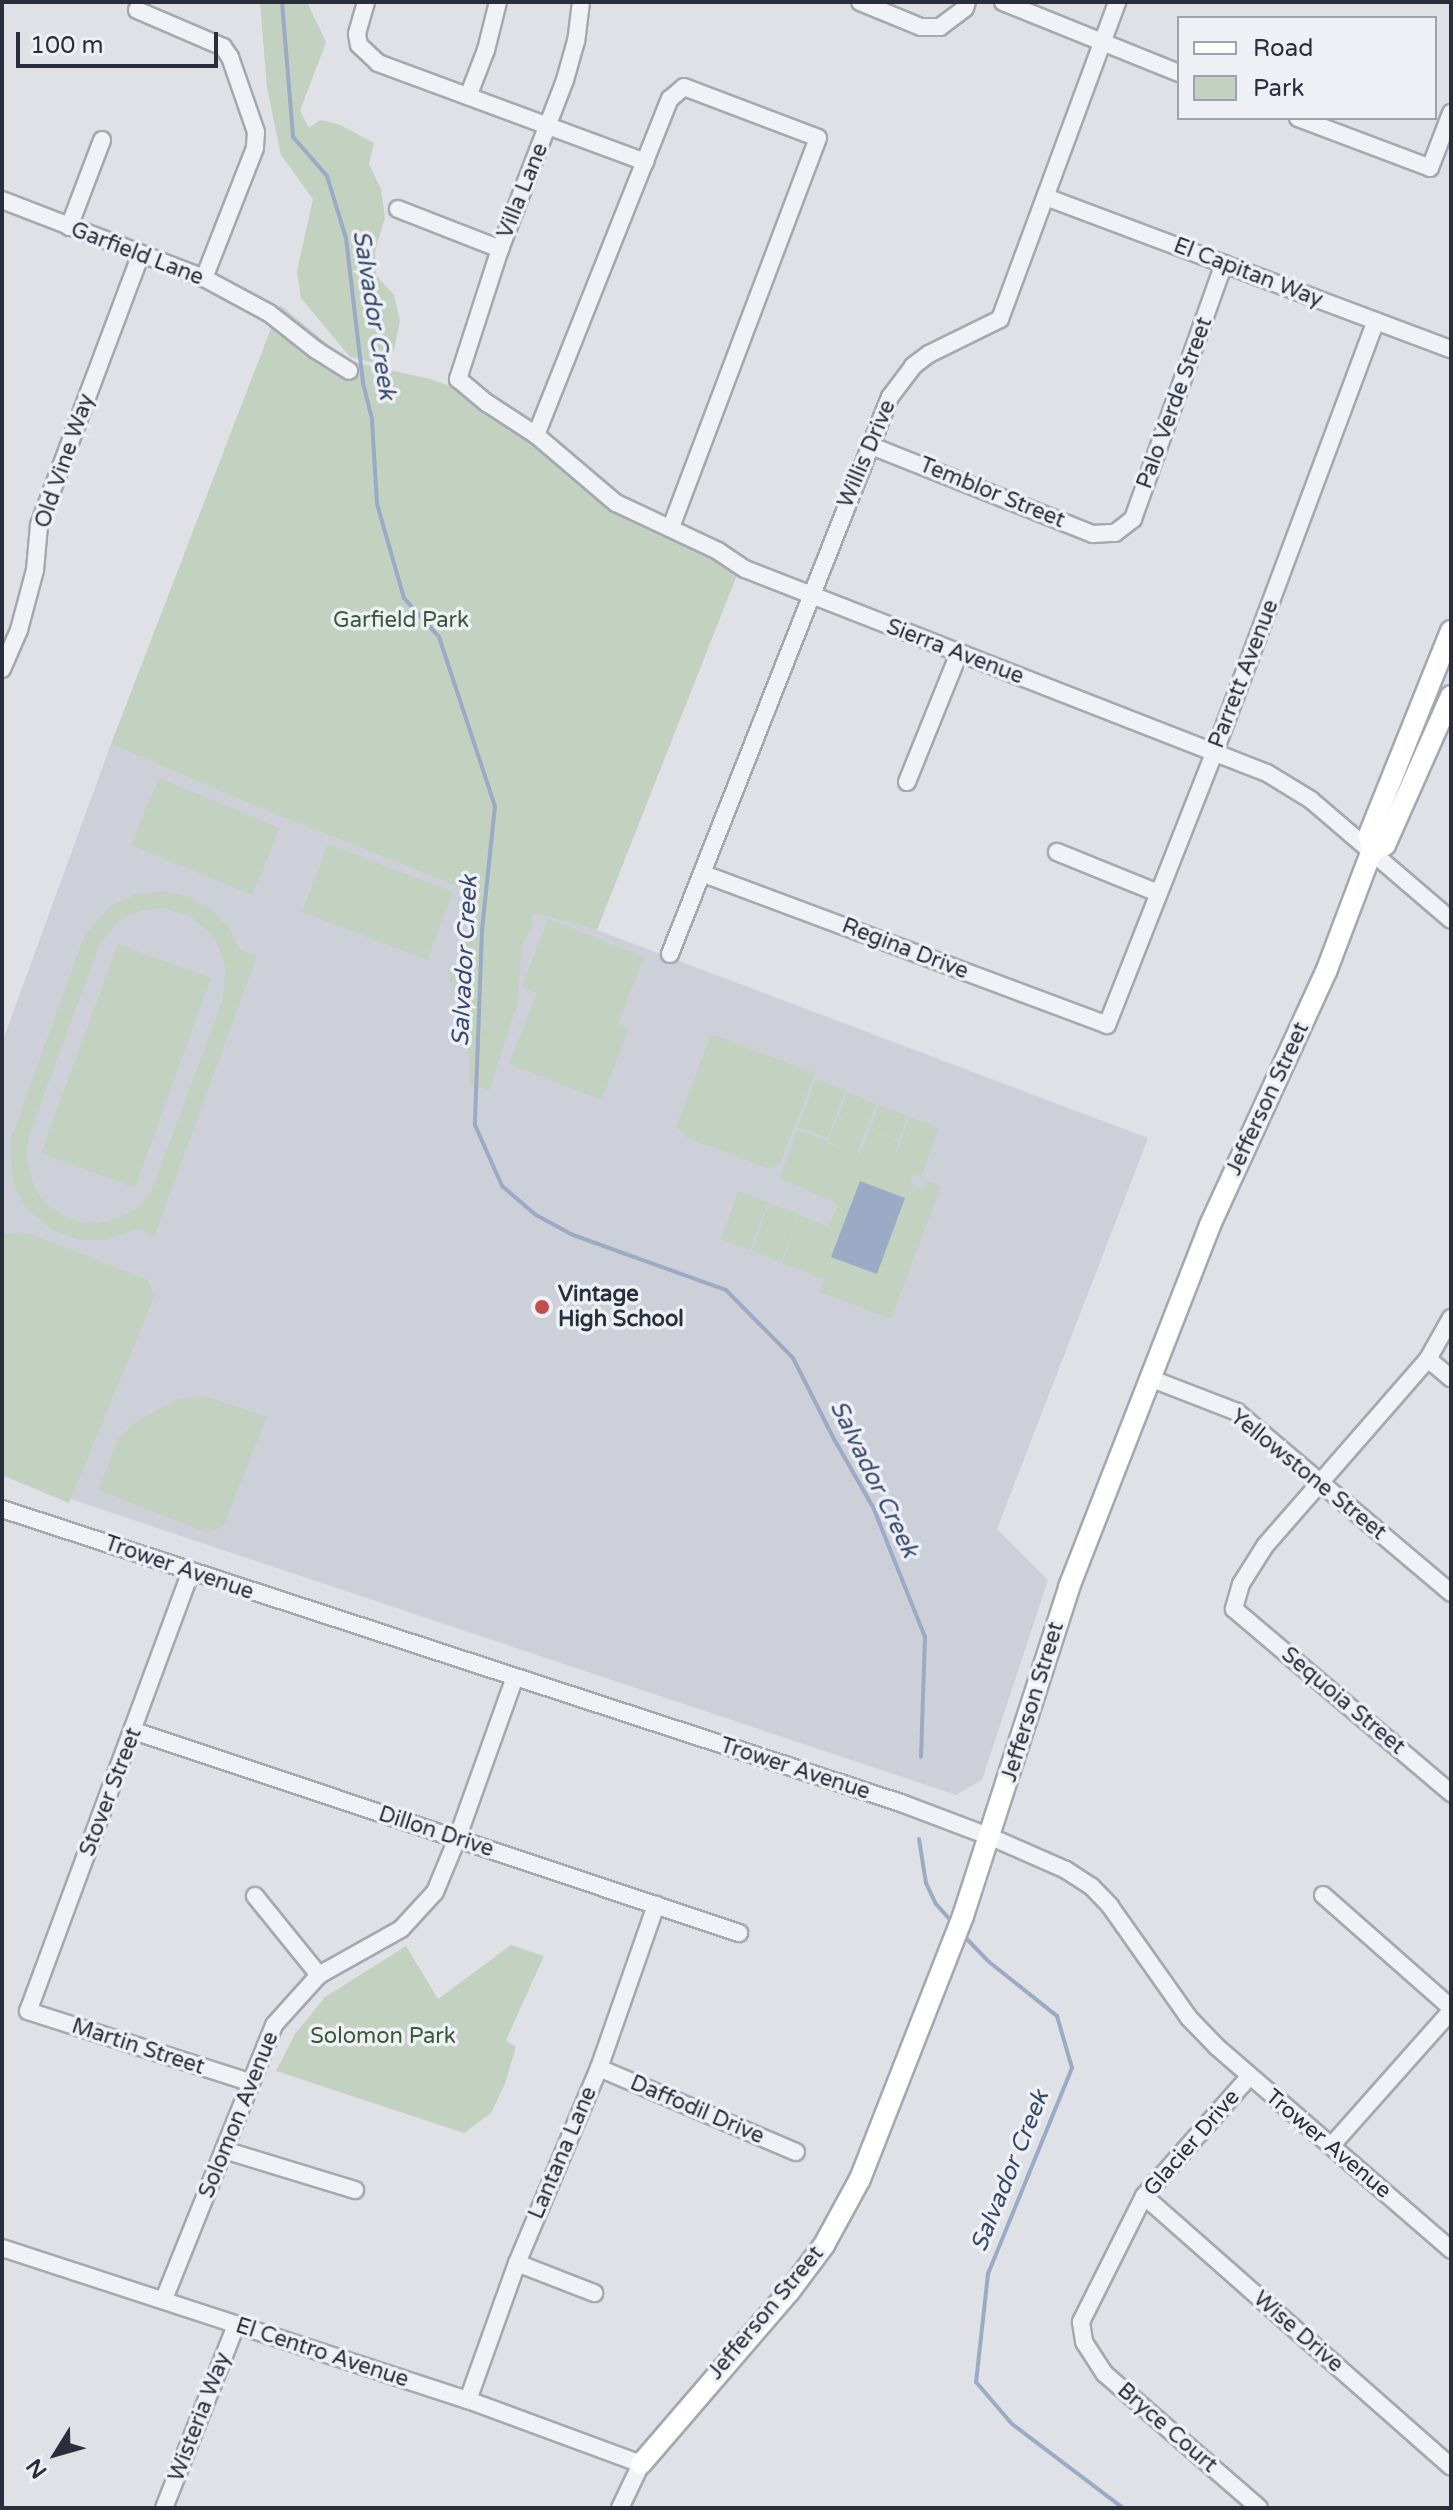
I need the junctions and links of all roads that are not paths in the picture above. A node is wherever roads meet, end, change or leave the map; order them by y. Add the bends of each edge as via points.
1 (366, 2) edge
2 (498, 2) edge
3 (581, 2) edge
4 (860, 2) edge
5 (967, 2) edge
6 (1003, 2) edge
7 (1117, 2) edge
8 (137, 10) dead end
9 (1102, 44) junction
10 (1177, 72) edge
11 (469, 94) junction
12 (1451, 113) edge
13 (1303, 120) edge
14 (549, 125) junction
15 (102, 140) dead end
16 (645, 162) junction
17 (1046, 197) junction
18 (2, 200) edge
19 (398, 209) dead end
20 (69, 227) junction
21 (500, 249) junction
22 (140, 256) junction
23 (1224, 264) junction
24 (204, 278) junction
25 (1376, 321) junction
26 (1451, 349) edge
27 (349, 371) dead end
28 (458, 379) joint
29 (536, 435) junction
30 (869, 445) junction
31 (671, 528) junction
32 (1115, 533) joint
33 (809, 595) junction
34 (1451, 631) edge
35 (959, 653) junction
36 (2, 669) edge
37 (1434, 680) junction
38 (1451, 695) edge
39 (1215, 751) junction
40 (907, 782) dead end
41 (1372, 850) junction
42 (1057, 852) dead end
43 (704, 874) junction
44 (1158, 893) junction
45 (1451, 920) edge
46 (670, 954) dead end
47 (1107, 1025) joint
48 (1451, 1318) edge
49 (1428, 1359) junction
50 (1451, 1378) edge
51 (1152, 1379) junction
52 (1320, 1484) junction
53 (2, 1509) edge
54 (191, 1571) junction
55 (1451, 1593) edge
56 (514, 1680) junction
57 (134, 1731) junction
58 (1451, 1793) edge
59 (991, 1837) junction
60 (457, 1839) junction
61 (1323, 1895) dead end
62 (255, 1896) dead end
63 (656, 1905) junction
64 (739, 1933) dead end
65 (319, 1975) junction
66 (1451, 2010) edge
67 (28, 2011) joint
68 (599, 2068) junction
69 (1249, 2077) junction
70 (249, 2082) junction
71 (1332, 2145) junction
72 (224, 2150) junction
73 (796, 2152) dead end
74 (355, 2190) dead end
75 (1144, 2196) junction
76 (2, 2248) edge
77 (1451, 2250) edge
78 (517, 2263) junction
79 (594, 2293) dead end
80 (164, 2299) junction
81 (236, 2325) junction
82 (1084, 2342) joint
83 (468, 2400) junction
84 (641, 2464) junction
85 (1451, 2467) edge
86 (164, 2508) edge
87 (620, 2508) edge
88 (1259, 2508) edge

1 - 11 street via 357,34 367,56
2 - 11 street
3 - 14 street, Villa Lane via 576,41
4 - 5 street via 921,27 940,27
6 - 9 street
7 - 9 street, Willis Drive
8 - 24 street via 223,47 256,132 255,148
9 - 10 street
9 - 17 street, Willis Drive
11 - 14 street
12 - 13 street via 1430,168
14 - 16 street
14 - 21 street, Villa Lane
15 - 20 street
16 - 29 street
16 - 31 street via 670,99 684,87 818,138
17 - 23 street, El Capitan Way
17 - 30 street, Willis Drive via 1000,319 913,366 890,397
18 - 20 street, Garfield Lane
19 - 21 street
20 - 22 street, Garfield Lane
21 - 28 street, Villa Lane
22 - 24 street, Garfield Lane
22 - 36 street, Old Vine Way via 39,525 35,570
23 - 25 street, El Capitan Way
23 - 32 street, Palo Verde Street via 1133,519
24 - 27 street, Garfield Lane via 269,313
25 - 26 street, El Capitan Way
25 - 39 street, Parrett Avenue
28 - 29 street, Sierra Avenue
29 - 31 street, Sierra Avenue via 616,503
30 - 32 street, Temblor Street via 1093,534
30 - 33 street, Willis Drive
31 - 33 street, Sierra Avenue via 745,569
33 - 35 street, Sierra Avenue
33 - 43 street, Willis Drive
34 - 37 main road, Jefferson Street
35 - 39 street, Sierra Avenue
35 - 40 street
37 - 38 street
37 - 41 main road, Jefferson Street via 1369,835
38 - 41 main road, Jefferson Street via 1385,845
39 - 41 street, Sierra Avenue via 1291,788
39 - 44 street, Parrett Avenue
41 - 45 street, Sierra Avenue
41 - 51 main road, Jefferson Street via 1326,972 1210,1225
42 - 44 street
43 - 46 street, Willis Drive
43 - 47 street, Regina Drive
44 - 47 street, Parrett Avenue
48 - 49 street
49 - 50 street
49 - 52 street
51 - 52 street, Yellowstone Street via 1237,1412
51 - 59 main road, Jefferson Street via 1069,1587
52 - 55 street, Yellowstone Street
52 - 58 street, Sequoia Street via 1265,1546 1241,1584 1234,1609
53 - 54 street, Trower Avenue
54 - 56 street, Trower Avenue
54 - 57 street, Stover Street
56 - 59 street, Trower Avenue via 901,1803
56 - 60 street, Solomon Avenue
57 - 60 street, Dillon Drive
57 - 67 street, Stover Street
59 - 69 street, Trower Avenue via 1091,1886 1138,1942 1189,2018
59 - 84 main road, Jefferson Street via 860,2179 824,2245
60 - 63 street, Dillon Drive
60 - 65 street, Solomon Avenue via 435,1892 401,1929
61 - 66 street
62 - 65 street
63 - 64 street, Dillon Drive
63 - 68 street, Lantana Lane
65 - 70 street, Solomon Avenue via 274,2025
66 - 71 street
67 - 70 street, Martin Street
68 - 73 street, Daffodil Drive
68 - 78 street, Lantana Lane
69 - 71 street, Trower Avenue
69 - 75 street, Glacier Drive
70 - 72 street, Solomon Avenue
71 - 77 street, Trower Avenue
72 - 74 street
72 - 80 street, Solomon Avenue
75 - 82 street, Glacier Drive via 1081,2322
75 - 85 street, Wise Drive
76 - 80 street, El Centro Avenue
78 - 79 street
78 - 83 street, Lantana Lane
80 - 81 street, El Centro Avenue
81 - 83 street, El Centro Avenue
81 - 86 street, Wisteria Way
82 - 88 street, Bryce Court via 1105,2374
83 - 84 street, El Centro Avenue
84 - 87 street, Jefferson Street

